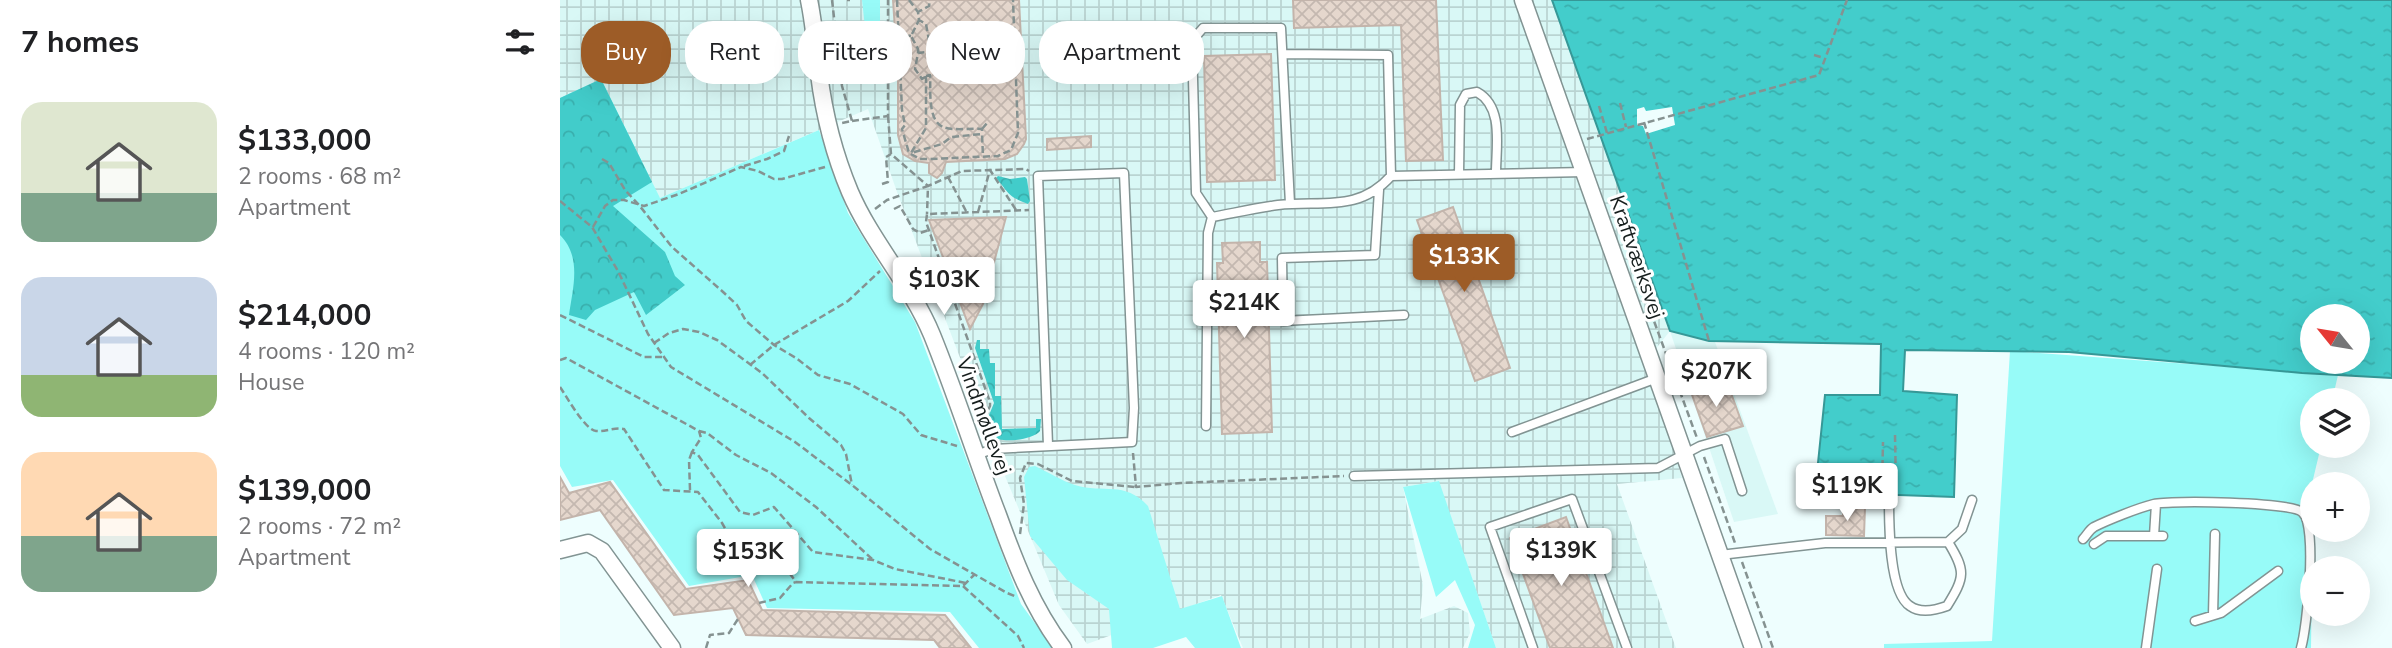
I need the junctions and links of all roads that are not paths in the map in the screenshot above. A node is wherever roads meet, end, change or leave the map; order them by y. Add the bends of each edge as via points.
1 (809, 0) edge
2 (1523, 0) edge
3 (1283, 54) junction
4 (1585, 172) junction
5 (1496, 173) junction
6 (1459, 174) junction
7 (1391, 176) junction
8 (1378, 190) junction
9 (1290, 205) junction
10 (1212, 218) junction
11 (1404, 315) dead end
12 (1657, 378) junction
13 (1206, 426) dead end
14 (1512, 432) dead end
15 (1048, 445) junction
16 (1685, 454) junction
17 (975, 456) junction
18 (1354, 476) road end
19 (1742, 491) dead end
20 (1889, 495) road end
21 (1972, 500) dead end
22 (2156, 504) junction
23 (2216, 534) dead end
24 (2083, 539) dead end
25 (1948, 542) junction
26 (1889, 543) junction
27 (2094, 544) dead end
28 (560, 550) edge
29 (1720, 555) junction
30 (2157, 569) dead end
31 (2278, 571) dead end
32 (2213, 615) junction
33 (2196, 621) dead end
34 (672, 648) edge
35 (1063, 648) edge
36 (1533, 648) edge
37 (1627, 648) edge
38 (1753, 648) edge
39 (2146, 648) edge
40 (2301, 648) edge

1 - 17 street, Vindmøllevej via 819,77 839,163 864,217 932,333
2 - 4 street, Kraftværksvej
3 - 7 lane via 1388,55
3 - 9 lane
3 - 10 lane via 1282,28 1203,28 1192,41 1196,193
4 - 5 lane
4 - 12 street, Kraftværksvej
5 - 6 lane
5 - 6 lane via 1495,113 1487,97 1477,92 1466,94 1460,105
6 - 7 lane
7 - 8 lane
8 - 9 lane via 1331,204
8 - 11 lane via 1375,256 1282,258 1283,321
9 - 10 lane
10 - 13 lane via 1208,233
12 - 14 lane
12 - 16 street, Kraftværksvej
15 - 15 lane via 1038,176 1124,173 1132,442
15 - 17 lane via 993,449
16 - 18 lane via 1658,468
16 - 19 lane via 1725,439
16 - 29 street, Kraftværksvej
17 - 35 street, Vindmøllevej via 1027,591
20 - 26 lane
21 - 25 lane via 1962,528
22 - 24 lane via 2091,528
22 - 27 lane via 2159,536 2106,536
22 - 40 lane via 2261,503 2302,512 2309,523 2310,568
23 - 32 lane
25 - 26 lane
25 - 26 lane via 1961,563 1959,586 1947,606 1932,611 1911,607 1900,596
26 - 29 lane via 1825,543
28 - 34 street via 588,543 602,551
29 - 38 street, Kraftværksvej
30 - 39 lane
31 - 32 lane
32 - 33 lane
36 - 37 lane via 1490,527 1572,499

